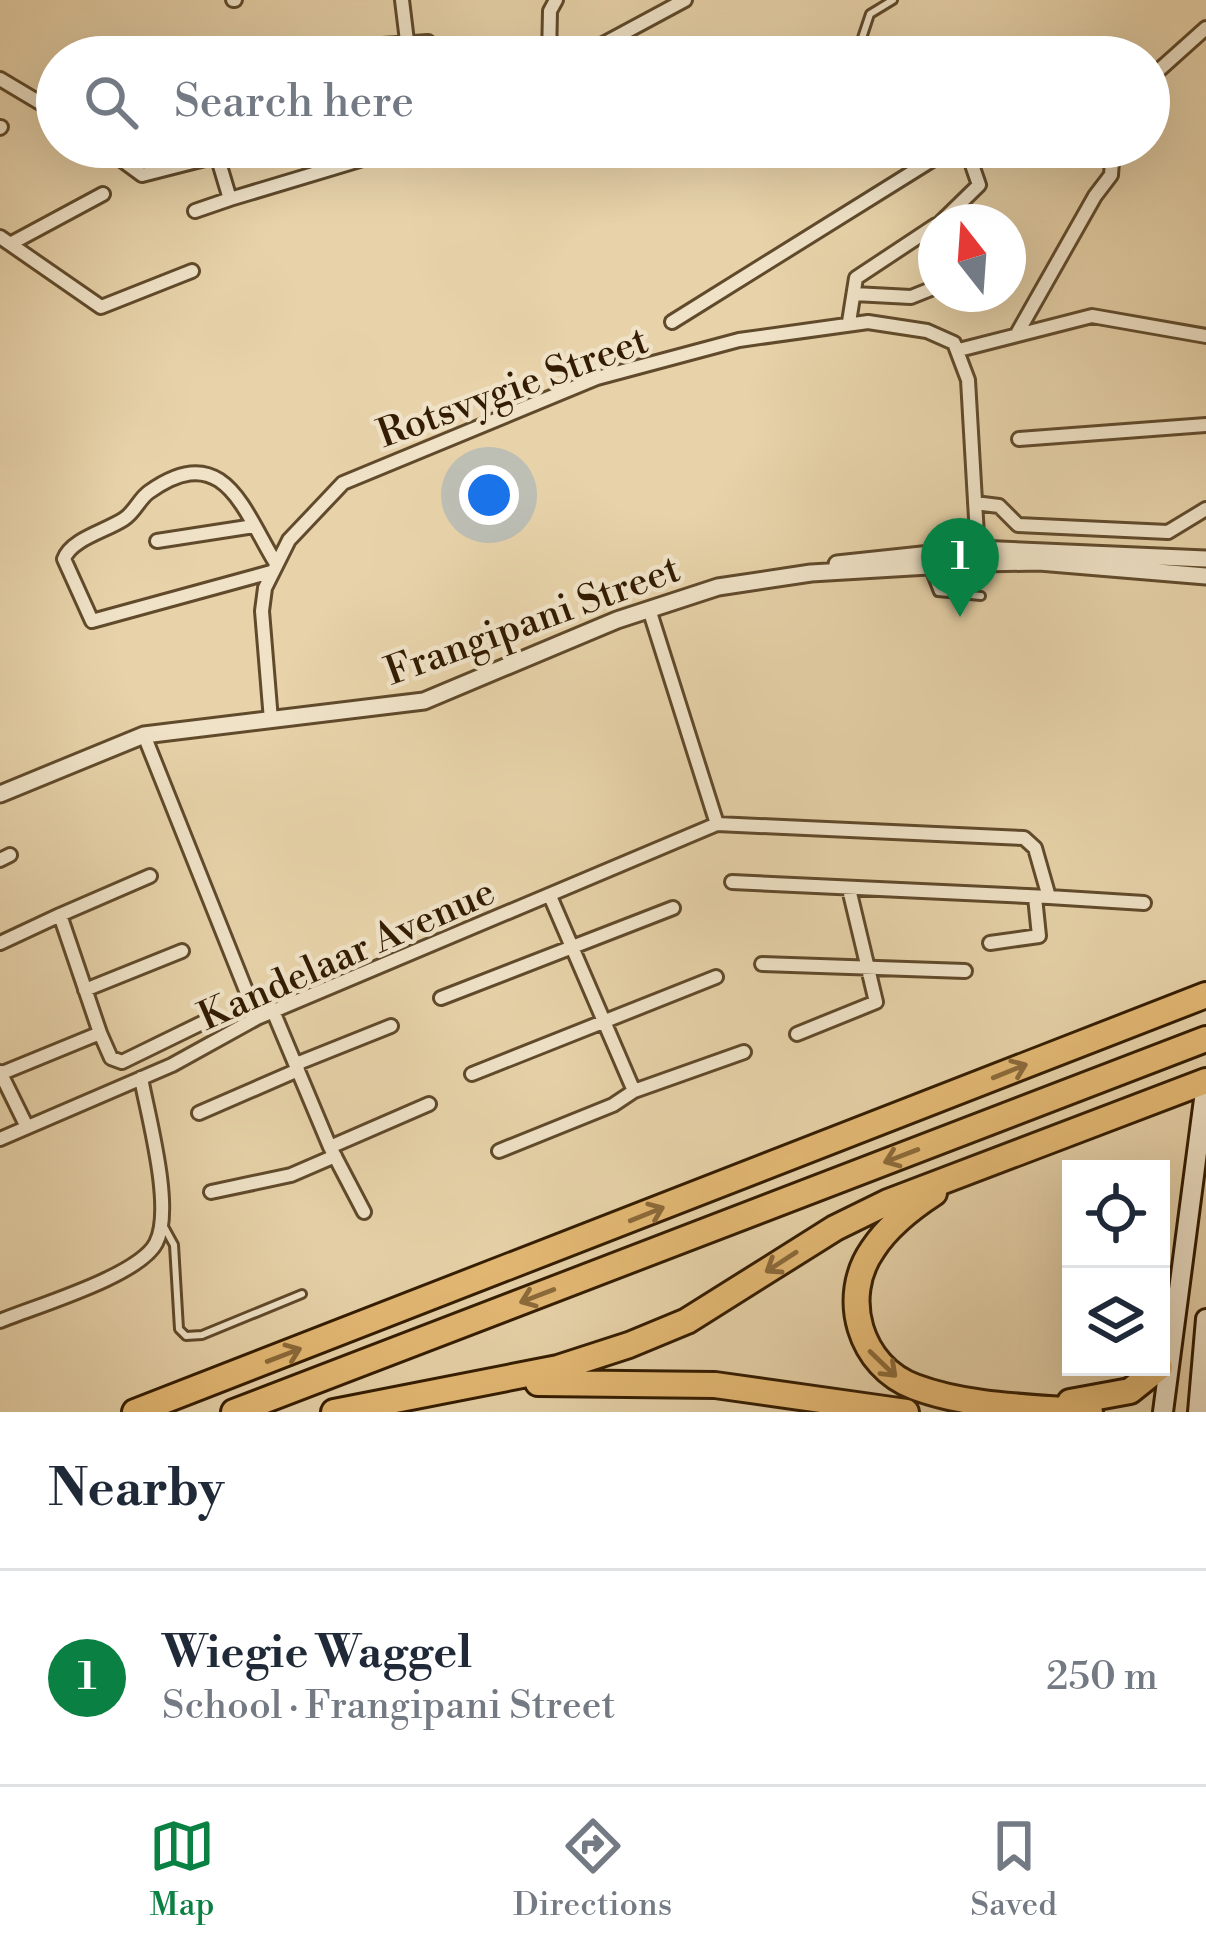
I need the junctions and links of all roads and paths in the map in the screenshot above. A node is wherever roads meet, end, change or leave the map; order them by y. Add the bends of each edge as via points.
1 (402, 0) edge
2 (556, 0) edge
3 (685, 0) edge
4 (893, 0) edge
5 (1206, 28) edge
6 (406, 36) edge
7 (549, 36) edge
8 (618, 36) edge
9 (863, 36) edge
10 (1170, 60) edge
11 (0, 79) edge
12 (36, 100) edge
13 (132, 168) edge
14 (175, 168) edge
15 (221, 168) edge
16 (334, 168) edge
17 (919, 168) edge
18 (973, 168) edge
19 (1110, 168) edge
20 (103, 194) dead end
21 (230, 200) junction
22 (960, 204) edge
23 (195, 212) dead end
24 (918, 237) edge
25 (5, 241) edge
26 (192, 271) dead end
27 (854, 294) junction
28 (918, 294) edge
29 (672, 322) dead end
30 (849, 322) junction
31 (1018, 332) junction
32 (1206, 337) edge
33 (959, 350) junction
34 (1206, 425) edge
35 (1019, 439) dead end
36 (975, 503) junction
37 (1206, 509) edge
38 (254, 526) junction
39 (157, 542) dead end
40 (978, 556) junction
41 (1206, 560) edge
42 (929, 565) junction
43 (273, 567) junction
44 (811, 573) junction
45 (1206, 576) edge
46 (981, 596) dead end
47 (649, 609) junction
48 (272, 720) junction
49 (144, 735) junction
50 (0, 794) edge
51 (717, 824) junction
52 (150, 876) dead end
53 (732, 882) dead end
54 (849, 890) junction
55 (550, 896) junction
56 (1042, 897) junction
57 (1144, 903) dead end
58 (673, 908) dead end
59 (60, 915) junction
60 (0, 943) edge
61 (990, 943) dead end
62 (569, 946) junction
63 (182, 951) dead end
64 (762, 964) dead end
65 (866, 966) junction
66 (965, 971) dead end
67 (716, 977) dead end
68 (85, 990) junction
69 (1199, 996) edge
70 (441, 998) dead end
71 (273, 1011) junction
72 (257, 1018) junction
73 (206, 1021) dead end
74 (601, 1021) junction
75 (391, 1026) dead end
76 (100, 1033) junction
77 (797, 1034) dead end
78 (1206, 1039) edge
79 (744, 1052) dead end
80 (297, 1067) junction
81 (0, 1073) edge
82 (472, 1074) dead end
83 (141, 1078) junction
84 (1206, 1085) edge
85 (634, 1091) junction
86 (429, 1103) dead end
87 (199, 1113) dead end
88 (26, 1127) junction
89 (0, 1138) edge
90 (332, 1151) junction
91 (499, 1151) dead end
92 (961, 1175) junction
93 (211, 1192) dead end
94 (364, 1212) dead end
95 (161, 1222) junction
96 (302, 1294) dead end
97 (1170, 1316) edge
98 (1206, 1319) edge
99 (0, 1321) edge
100 (1146, 1376) edge
101 (1163, 1376) edge
102 (458, 1388) junction
103 (1038, 1407) junction
104 (135, 1412) edge
105 (234, 1412) edge
106 (334, 1412) edge
107 (906, 1412) edge
108 (1090, 1412) edge
109 (1163, 1412) edge
110 (1198, 1412) edge

1 - 6 street
2 - 7 street
3 - 8 street
4 - 9 lane via 870,14
5 - 10 street
11 - 12 street
13 - 14 street via 142,175
15 - 21 street
16 - 21 street
17 - 29 street
18 - 22 street via 979,185
19 - 31 street
20 - 25 street
21 - 23 street
24 - 27 street via 856,278
25 - 26 street via 100,307
27 - 28 street
27 - 30 street
30 - 33 street, Rotsvygie Street via 927,331
30 - 43 street, Rotsvygie Street via 740,340 542,398 343,483 304,520
31 - 32 street via 1100,316
31 - 33 street
33 - 36 street
34 - 35 street
36 - 37 street via 999,506 1018,525 1168,532
36 - 40 street
38 - 39 street
38 - 43 street
38 - 43 street via 228,483 196,472 150,491 127,517 64,559 92,621
40 - 41 street, Frangipani Street
40 - 42 street, Frangipani Street
40 - 44 street, Frangipani Street via 867,559
40 - 45 street, Frangipani Street
42 - 44 street, Frangipani Street
42 - 46 lane via 938,592
43 - 48 street, Rotsvygie Street via 262,611
44 - 47 street, Frangipani Street via 718,587
47 - 48 street, Frangipani Street via 424,700
47 - 51 street
48 - 49 street, Frangipani Street
49 - 50 street, Frangipani Street
49 - 72 street
51 - 55 street, Kandelaar Avenue
51 - 56 street via 1024,838 1035,848
52 - 59 street
53 - 54 street
54 - 56 street
54 - 65 street
55 - 62 street
55 - 71 street, Kandelaar Avenue
56 - 57 street
56 - 61 street via 1039,936
58 - 62 street
59 - 60 street
59 - 68 street
62 - 70 street
62 - 74 street
63 - 68 street
64 - 65 street
65 - 66 street
65 - 77 street via 874,1005
67 - 74 street
68 - 76 street
104 -> 69 highway
71 - 72 street, Kandelaar Avenue
71 - 80 street
72 - 83 street, Kandelaar Avenue
73 - 76 street via 122,1062 111,1058
74 - 82 street
74 - 85 street
75 - 80 street
76 - 81 street
78 -> 105 highway
79 - 85 street
80 - 87 street
80 - 90 street
81 - 88 street
83 - 88 street, Kandelaar Avenue
83 - 95 street
84 - 92 highway
84 - 97 main road
85 - 91 street
86 - 90 street
88 - 89 street, Kandelaar Avenue
90 - 93 street via 291,1175
90 - 94 street
92 -> 102 highway via 856,1216 658,1334 558,1368
92 -> 103 highway via 904,1215 872,1250 856,1298 862,1336 910,1386
95 - 96 lane via 174,1245 179,1329 186,1336
95 - 99 street via 156,1244 138,1262
98 - 110 main road
100 - 103 highway via 1130,1391
101 - 109 main road
102 - 106 highway
102 - 107 highway via 715,1385
103 - 108 highway

